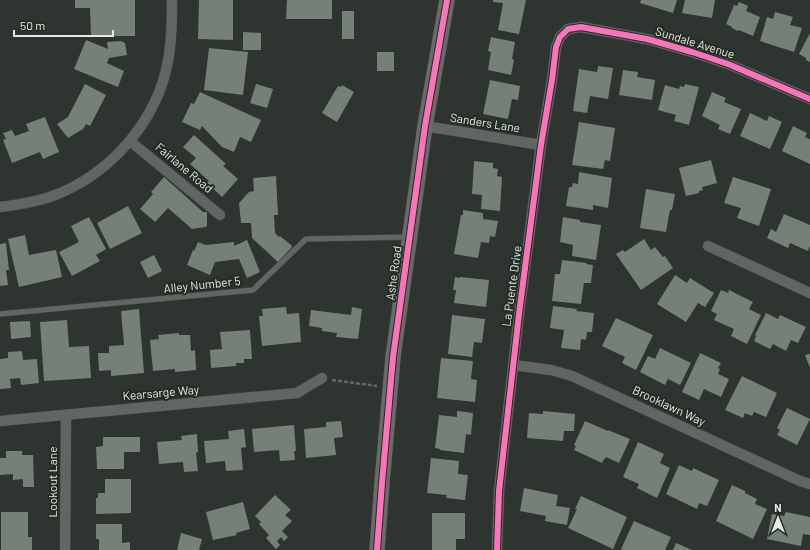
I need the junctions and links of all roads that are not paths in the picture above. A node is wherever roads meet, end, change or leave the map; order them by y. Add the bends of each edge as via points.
1 (172, 0) edge
2 (447, 0) edge
3 (568, 29) joint
4 (810, 99) edge
5 (425, 126) junction
6 (130, 141) junction
7 (541, 145) junction
8 (0, 207) edge
9 (220, 215) dead end
10 (410, 237) junction
11 (708, 246) dead end
12 (810, 293) edge
13 (0, 314) edge
14 (513, 365) junction
15 (322, 378) road end
16 (66, 415) junction
17 (0, 421) edge
18 (810, 484) edge
19 (65, 550) edge
20 (377, 550) edge
21 (497, 550) edge

1 - 6 street via 172,36 162,86 142,126
2 - 5 street, Ashe Road
3 - 4 street, Sundale Avenue via 581,27 647,39 692,52 728,64
3 - 7 street, La Puente Drive via 560,37 556,47
5 - 7 street, Sanders Lane
5 - 10 street, Ashe Road
6 - 8 street via 96,173 74,186 44,199
6 - 9 street, Fairlane Road
7 - 14 street, La Puente Drive
10 - 13 lane, Alley Number 5 via 306,239 253,290
10 - 20 street, Ashe Road via 393,357
11 - 12 street
14 - 18 street, Brooklawn Way via 551,370 572,376
14 - 21 street, La Puente Drive via 499,491
15 - 16 street, Kearsarge Way via 297,393
16 - 17 street, Kearsarge Way
16 - 19 street, Lookout Lane

